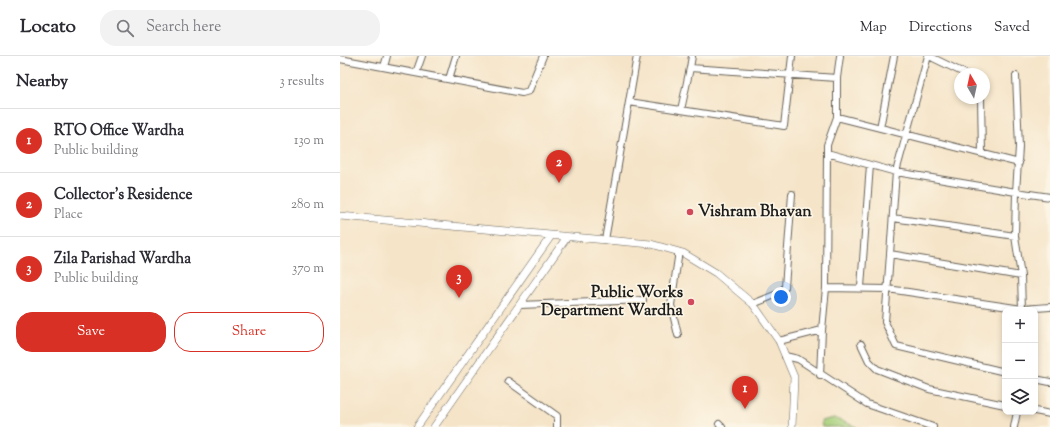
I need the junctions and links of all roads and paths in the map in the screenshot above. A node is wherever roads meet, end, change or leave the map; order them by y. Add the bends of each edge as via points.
1 (387, 56) edge
2 (422, 56) edge
3 (456, 56) edge
4 (543, 56) edge
5 (637, 56) edge
6 (692, 56) edge
7 (792, 56) edge
8 (840, 56) edge
9 (894, 56) edge
10 (929, 56) edge
11 (351, 58) edge
12 (340, 59) edge
13 (384, 67) junction
14 (690, 68) junction
15 (954, 68) edge
16 (416, 73) junction
17 (791, 75) junction
18 (1016, 76) dead end
19 (837, 78) junction
20 (449, 79) junction
21 (629, 102) junction
22 (981, 104) edge
23 (681, 110) junction
24 (837, 117) junction
25 (880, 128) junction
26 (906, 134) junction
27 (826, 153) junction
28 (982, 153) junction
29 (1019, 163) junction
30 (870, 165) junction
31 (896, 172) junction
32 (1016, 192) junction
33 (792, 194) dead end
34 (1050, 197) edge
35 (340, 216) edge
36 (893, 218) junction
37 (551, 236) junction
38 (1015, 236) junction
39 (567, 237) junction
40 (604, 240) junction
41 (678, 252) junction
42 (890, 254) junction
43 (1021, 276) junction
44 (860, 287) junction
45 (826, 288) junction
46 (888, 289) junction
47 (643, 300) dead end
48 (753, 304) junction
49 (520, 305) junction
50 (1003, 307) edge
51 (1022, 307) edge
52 (1050, 307) edge
53 (1038, 308) edge
54 (822, 330) junction
55 (678, 335) dead end
56 (779, 341) junction
57 (861, 344) dead end
58 (785, 356) junction
59 (1002, 371) edge
60 (820, 375) junction
61 (1038, 380) edge
62 (508, 381) dead end
63 (1050, 382) edge
64 (1002, 405) edge
65 (1038, 412) edge
66 (1050, 414) edge
67 (1016, 415) edge
68 (417, 427) edge
69 (434, 427) edge
70 (557, 427) edge
71 (792, 427) edge
72 (934, 427) edge
73 (1014, 427) edge

1 - 13 street
2 - 16 street
3 - 20 street
4 - 20 street via 526,92
5 - 21 street
6 - 14 street
7 - 17 street
8 - 19 street
9 - 25 street
10 - 15 street
10 - 26 street
11 - 12 street
11 - 13 street
13 - 16 street
14 - 17 street
14 - 23 street
16 - 20 street
17 - 19 street
17 - 23 street via 784,126
18 - 29 street
19 - 24 street
21 - 23 street
21 - 40 street
22 - 28 street
24 - 25 street
24 - 27 street
25 - 26 street
26 - 28 street
26 - 31 street
27 - 30 street
27 - 45 street
28 - 29 street
29 - 32 street
30 - 31 street
30 - 44 street
31 - 32 street
31 - 36 street
32 - 34 street
32 - 38 street
33 - 48 street via 785,287 782,292
35 - 37 main road
36 - 38 street
36 - 42 street
37 - 39 main road
37 - 68 main road
38 - 43 street
39 - 40 main road
39 - 49 main road
40 - 41 main road via 651,244
41 - 48 main road via 716,273
41 - 55 street via 671,305
42 - 43 street
42 - 46 street
43 - 51 street
44 - 45 street
44 - 46 street
45 - 54 street
46 - 50 street
46 - 59 street via 886,322 896,346
47 - 49 street
48 - 56 main road
49 - 69 main road
52 - 53 street
54 - 56 street
54 - 60 street
56 - 58 main road
57 - 64 street via 869,362 877,369 929,389
58 - 60 street via 798,360
58 - 71 main road via 794,377
60 - 72 street via 874,408
61 - 63 street
62 - 70 street via 557,416
65 - 66 street
67 - 73 street

